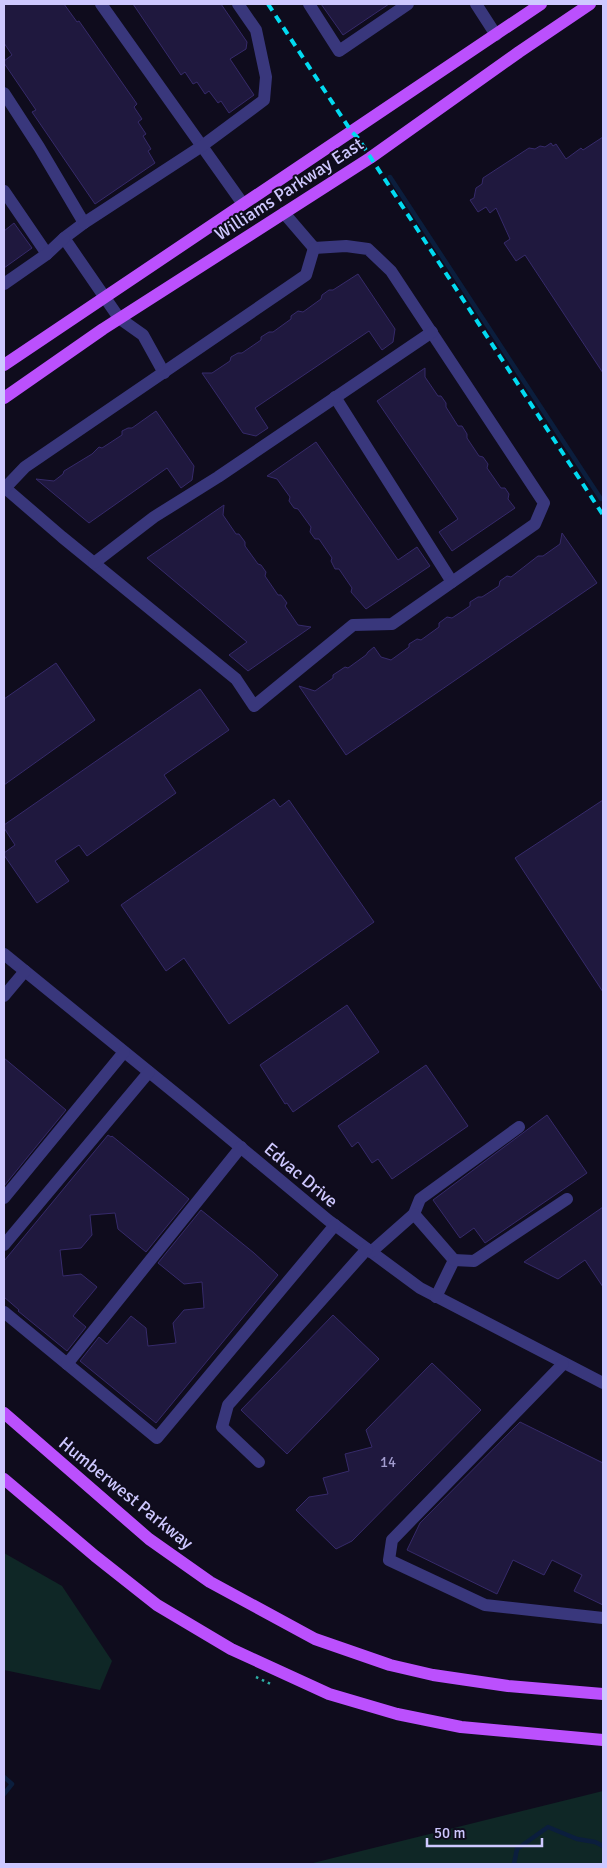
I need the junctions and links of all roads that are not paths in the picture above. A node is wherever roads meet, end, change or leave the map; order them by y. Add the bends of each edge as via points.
1 (101, 4) edge
2 (238, 4) edge
3 (308, 4) edge
4 (408, 4) edge
5 (476, 4) edge
6 (541, 4) edge
7 (590, 4) edge
8 (496, 34) junction
9 (4, 93) edge
10 (202, 146) junction
11 (4, 191) edge
12 (243, 204) junction
13 (284, 213) junction
14 (84, 223) junction
15 (64, 238) junction
16 (314, 248) junction
17 (47, 254) junction
18 (4, 284) edge
19 (104, 296) junction
20 (119, 318) junction
21 (432, 332) junction
22 (4, 365) edge
23 (164, 374) junction
24 (335, 397) junction
25 (4, 398) edge
26 (4, 487) edge
27 (94, 563) junction
28 (452, 582) junction
29 (4, 954) edge
30 (25, 971) junction
31 (4, 996) edge
32 (124, 1052) junction
33 (149, 1072) junction
34 (519, 1127) dead end
35 (241, 1148) junction
36 (4, 1198) edge
37 (567, 1199) dead end
38 (414, 1214) junction
39 (335, 1225) junction
40 (4, 1245) edge
41 (369, 1250) junction
42 (454, 1260) junction
43 (436, 1297) junction
44 (4, 1312) edge
45 (67, 1364) junction
46 (563, 1364) junction
47 (603, 1383) edge
48 (4, 1413) edge
49 (259, 1462) dead end
50 (4, 1479) edge
51 (603, 1618) edge
52 (603, 1694) edge
53 (603, 1739) edge

1 - 10 street
2 - 10 street via 256,30 266,77 264,100
3 - 4 street via 339,51
5 - 8 street
6 - 8 main road, Williams Parkway East
7 - 13 main road, Williams Parkway East via 370,158
8 - 12 main road, Williams Parkway East
9 - 14 street
10 - 12 street
10 - 14 street
11 - 17 street
12 - 19 main road, Williams Parkway East
13 - 16 street
13 - 20 main road, Williams Parkway East
14 - 15 street
15 - 17 street
15 - 19 street
16 - 21 street via 368,248 391,271
16 - 23 street via 306,275
17 - 18 street
19 - 20 street
19 - 22 main road, Williams Parkway East
20 - 23 street via 142,334
20 - 25 main road, Williams Parkway East
21 - 24 street
21 - 28 street via 544,503 535,524
23 - 26 street via 25,467
24 - 27 street via 154,517
24 - 28 street
26 - 27 street
27 - 28 street via 236,679 254,706 353,625 392,624
29 - 30 street, Edvac Drive
30 - 31 street
30 - 32 street, Edvac Drive
32 - 33 street, Edvac Drive
32 - 36 street
33 - 35 street, Edvac Drive
33 - 40 street
34 - 38 street via 420,1199
35 - 39 street, Edvac Drive
35 - 45 street
37 - 42 street via 474,1261
38 - 41 street
38 - 42 street
39 - 41 street, Edvac Drive
39 - 45 street via 157,1438
41 - 43 street, Edvac Drive
41 - 49 street via 228,1405 222,1427
42 - 43 street
43 - 46 street, Edvac Drive
44 - 45 street
46 - 47 street, Edvac Drive
46 - 51 street via 392,1540 389,1560 485,1605
48 - 52 main road, Humberwest Parkway via 149,1539 210,1582 315,1639 390,1665 434,1675 508,1686
50 - 53 main road via 157,1605 231,1649 329,1694 429,1721 499,1732

